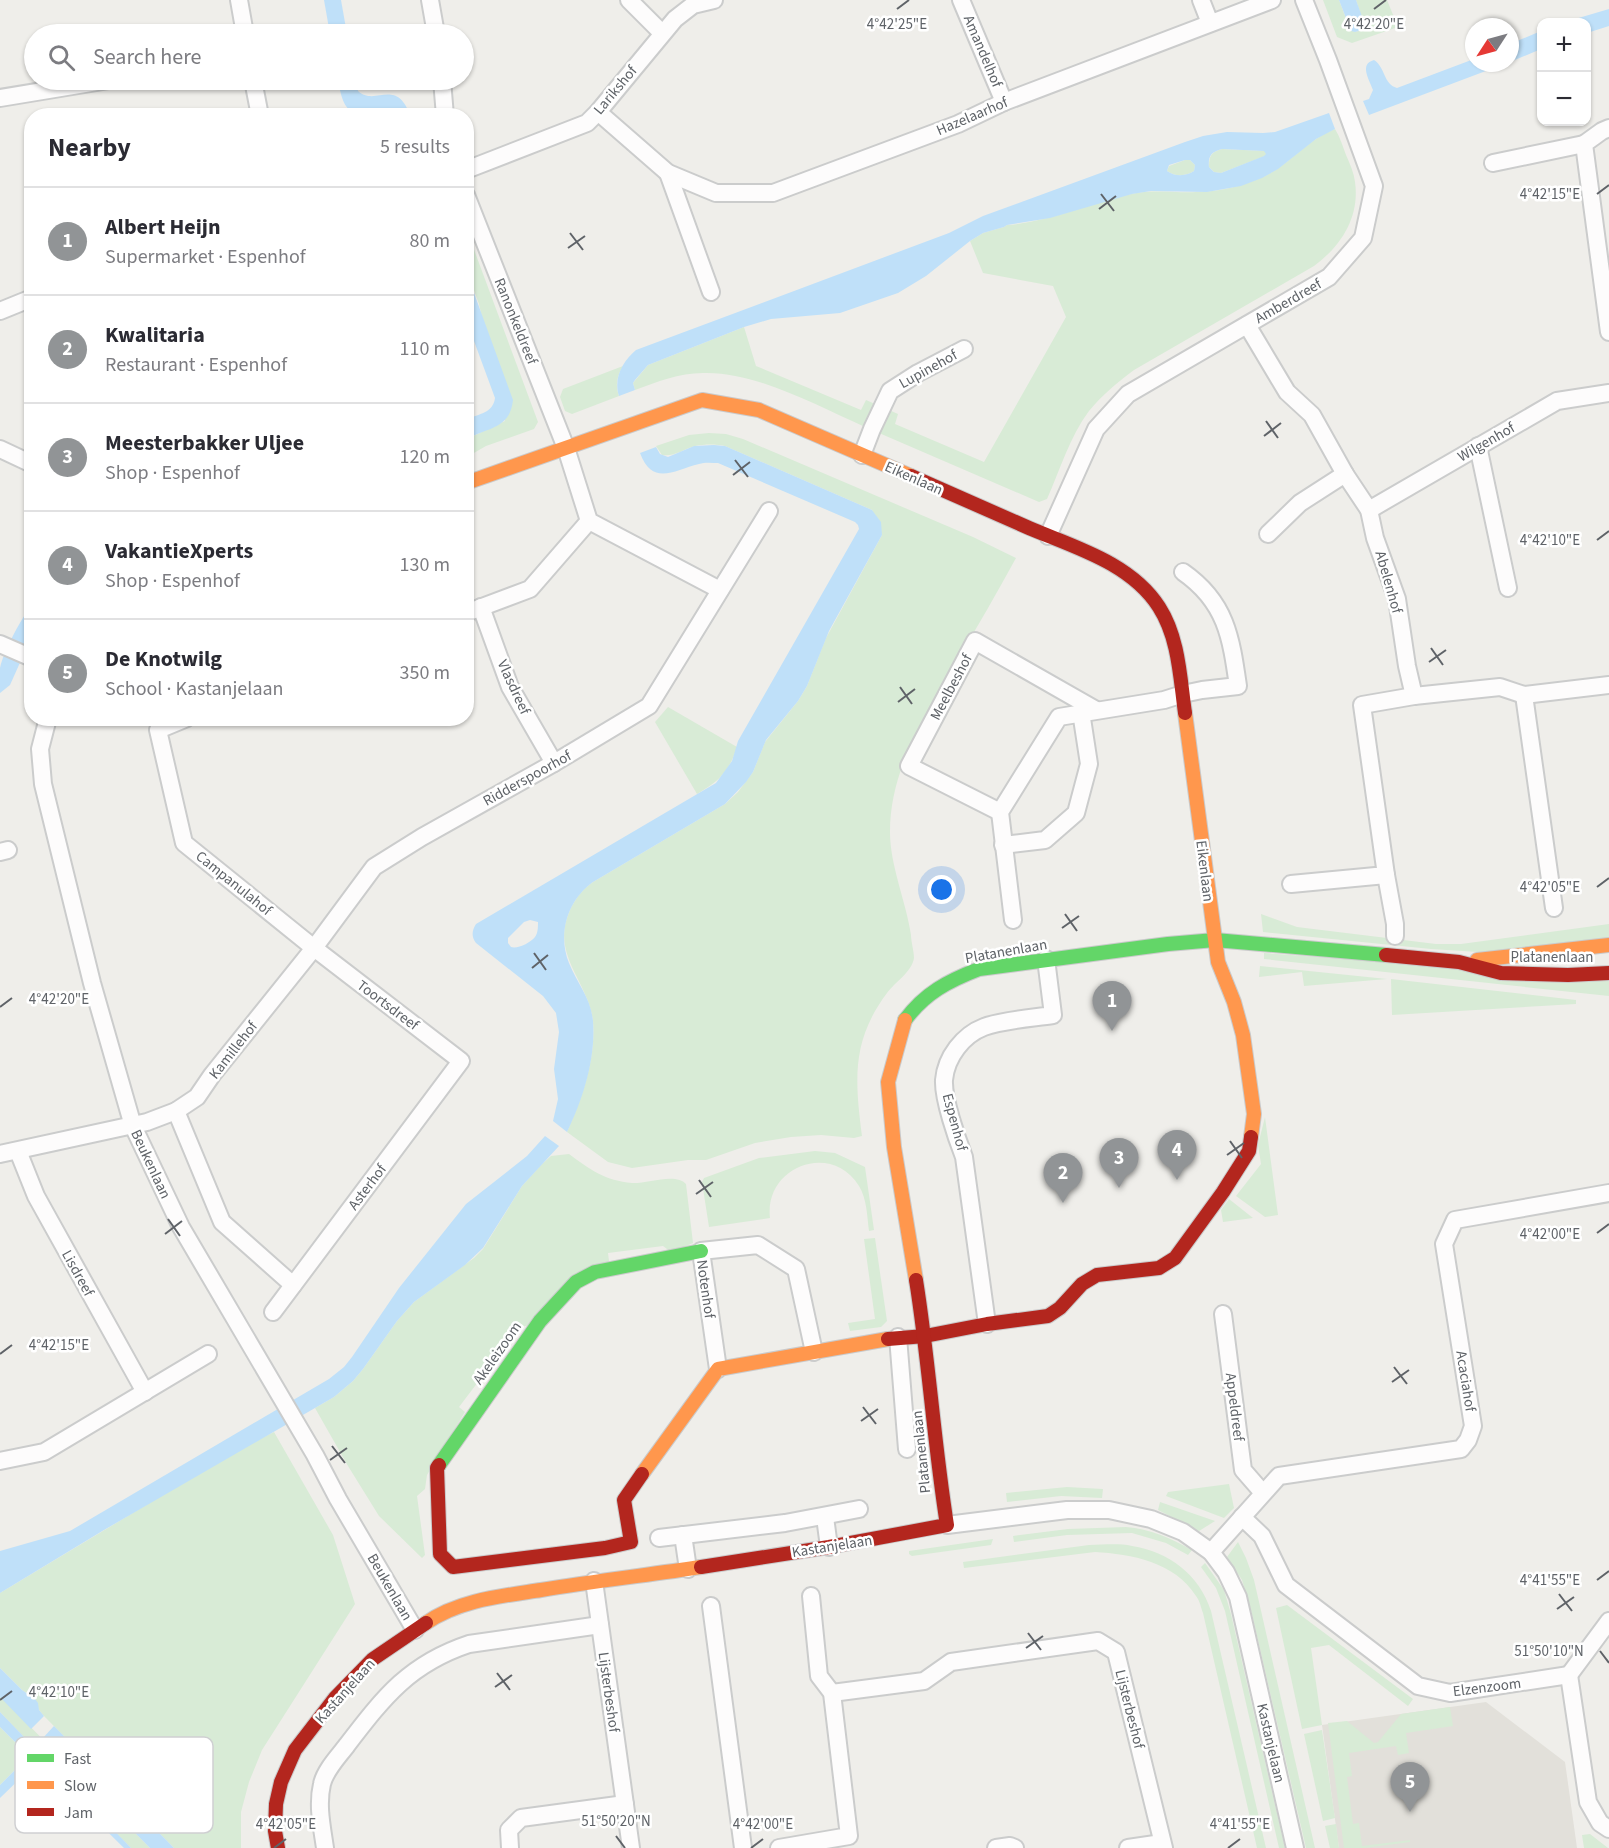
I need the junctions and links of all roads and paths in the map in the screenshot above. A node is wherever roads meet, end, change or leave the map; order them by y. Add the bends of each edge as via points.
1 (239, 0) edge
2 (430, 0) edge
3 (629, 0) edge
4 (714, 0) edge
5 (962, 0) edge
6 (1201, 0) edge
7 (1272, 0) edge
8 (1304, 0) edge
9 (1210, 23) junction
10 (243, 24) edge
11 (434, 24) edge
12 (662, 33) junction
13 (48, 90) edge
14 (256, 90) edge
15 (443, 90) edge
16 (0, 98) edge
17 (1004, 102) junction
18 (259, 108) edge
19 (444, 108) edge
20 (598, 112) junction
21 (1609, 128) edge
22 (1584, 144) junction
23 (1493, 163) dead end
24 (474, 167) edge
25 (668, 173) junction
26 (474, 215) edge
27 (711, 292) dead end
28 (24, 301) edge
29 (0, 311) edge
30 (1246, 325) junction
31 (1609, 332) edge
32 (964, 349) dead end
33 (1609, 393) edge
34 (1478, 446) junction
35 (566, 448) junction
36 (0, 449) edge
37 (862, 455) junction
38 (24, 460) edge
39 (1345, 474) junction
40 (474, 480) edge
41 (1369, 510) junction
42 (769, 511) dead end
43 (589, 521) junction
44 (1268, 534) dead end
45 (1048, 537) junction
46 (1183, 572) dead end
47 (1508, 588) dead end
48 (720, 590) junction
49 (474, 610) edge
50 (3, 645) edge
51 (24, 655) edge
52 (1609, 686) edge
53 (1183, 694) junction
54 (1524, 695) junction
55 (1414, 696) junction
56 (1088, 711) junction
57 (46, 726) edge
58 (166, 726) edge
59 (554, 764) junction
60 (1000, 812) junction
61 (1003, 845) junction
62 (1386, 875) junction
63 (1291, 884) dead end
64 (1554, 908) dead end
65 (1013, 920) dead end
66 (1395, 936) dead end
67 (1215, 940) junction
68 (1609, 945) edge
69 (314, 948) junction
70 (1046, 959) junction
71 (1459, 962) junction
72 (1609, 973) edge
73 (461, 1061) joint
74 (176, 1111) junction
75 (133, 1126) junction
76 (18, 1151) junction
77 (0, 1154) edge
78 (1609, 1193) edge
79 (701, 1251) junction
80 (293, 1285) junction
81 (273, 1312) dead end
82 (1223, 1314) dead end
83 (987, 1324) junction
84 (925, 1336) junction
85 (898, 1337) junction
86 (814, 1352) junction
87 (208, 1354) dead end
88 (718, 1370) junction
89 (145, 1392) junction
90 (907, 1449) dead end
91 (0, 1461) edge
92 (1263, 1493) junction
93 (859, 1509) dead end
94 (825, 1517) junction
95 (1242, 1517) junction
96 (947, 1525) junction
97 (683, 1535) junction
98 (659, 1538) dead end
99 (829, 1547) junction
100 (1211, 1552) junction
101 (688, 1569) junction
102 (594, 1581) junction
103 (811, 1596) dead end
104 (711, 1606) dead end
105 (1609, 1622) edge
106 (600, 1625) junction
107 (415, 1630) junction
108 (1569, 1676) junction
109 (832, 1693) junction
110 (625, 1804) junction
111 (1609, 1829) edge
112 (1163, 1846) edge
113 (278, 1848) edge
114 (325, 1848) edge
115 (510, 1848) edge
116 (631, 1848) edge
117 (743, 1848) edge
118 (779, 1848) edge
119 (996, 1848) edge
120 (1015, 1848) edge
121 (1128, 1848) edge
122 (1295, 1848) edge

1 - 10 street
2 - 11 street
3 - 12 street
4 - 12 street, Larikshof via 693,5
5 - 17 street, Amandelhof
6 - 9 street
7 - 9 street, Hazelaarhof
8 - 30 street, Amberdreef via 1374,186 1363,238 1329,277
9 - 17 street, Hazelaarhof
12 - 20 street, Larikshof
13 - 16 street
14 - 18 street
15 - 19 street
17 - 25 street, Hazelaarhof via 958,124 773,193 716,193
20 - 24 street, Larikshof via 587,123
20 - 25 street, Hazelaarhof
21 - 22 street
22 - 23 street
22 - 31 street
25 - 27 street, Hazelaarhof
26 - 35 street, Ranonkeldreef
28 - 29 street
30 - 39 street, Abelenhof via 1287,392 1312,415
30 - 45 street, Amberdreef via 1128,394 1096,429
32 - 37 street, Lupinehof via 890,391
33 - 34 street, Wilgenhof via 1557,401
34 - 41 street, Wilgenhof
34 - 47 street
35 - 37 street, Eikenlaan via 702,400 759,410
35 - 40 street
35 - 43 street
36 - 38 street
37 - 45 street, Eikenlaan
39 - 41 street, Abelenhof
39 - 44 street via 1300,502
41 - 55 street, Abelenhof via 1396,599
42 - 48 street, Ridderspoorhof
43 - 48 street
43 - 49 street via 530,589
45 - 53 street, Eikenlaan via 1095,555 1130,577 1151,597 1167,623
46 - 53 street via 1202,587 1221,613 1238,686
48 - 59 street, Ridderspoorhof via 649,706
49 - 59 street, Vlasdreef via 510,687
50 - 51 street
52 - 54 street
53 - 56 street
53 - 67 street, Eikenlaan
54 - 55 street via 1500,687
54 - 64 street
55 - 62 street via 1362,705
56 - 60 street via 1059,717
56 - 60 street, Meelbeshof via 975,641 909,766
56 - 61 street via 1089,764 1076,813 1045,840
57 - 75 street, Beukenlaan via 39,749 43,784 89,972
58 - 69 street, Campanulahof via 158,729 184,843
59 - 69 street, Ridderspoorhof via 374,867
60 - 61 street
61 - 65 street
62 - 63 street
62 - 66 street
67 - 70 street, Platanenlaan
67 - 71 street, Platanenlaan
67 - 83 street via 1218,962 1243,1035 1254,1114 1249,1151 1175,1258 1159,1268 1097,1275 1048,1316
68 - 71 street, Platanenlaan
69 - 73 street, Toortsdreef
69 - 74 street, Kamillehof via 197,1097
70 - 83 street, Espenhof via 1053,1015 971,1032 946,1069 944,1082 955,1136 964,1157
70 - 84 street, Platanenlaan via 979,969 955,978 929,993 905,1019 888,1082 894,1147
71 - 72 street, Platanenlaan via 1501,973
73 - 80 street, Asterhof
74 - 75 street, Kamillehof
74 - 80 street via 222,1222
75 - 76 street
75 - 107 street, Beukenlaan via 181,1227
76 - 77 street
76 - 89 street, Lisdreef via 36,1197
78 - 92 street, Acaciahof via 1455,1220 1444,1244 1473,1426 1461,1449 1279,1476
79 - 86 street, Notenhof via 758,1245 796,1269
79 - 88 street, Notenhof
79 - 88 street, Akeleizoom via 595,1272 576,1282 540,1321 436,1468 440,1554 453,1567 631,1542 624,1500
80 - 81 street, Asterhof
82 - 92 street, Appeldreef via 1243,1470
83 - 84 street
84 - 85 street
84 - 96 street, Platanenlaan
85 - 86 street
85 - 90 street
86 - 88 street
87 - 89 street
89 - 91 street via 44,1452
92 - 95 street, Acaciahof
93 - 94 street, Kastanjelaan
94 - 97 street, Kastanjelaan
94 - 99 street
95 - 100 street, Acaciahof
95 - 108 street, Elzenzoom via 1262,1536 1286,1585 1418,1686 1450,1694
96 - 99 street, Kastanjelaan
96 - 100 street, Kastanjelaan via 1067,1510 1109,1510 1151,1519 1183,1532
97 - 98 street, Kastanjelaan
97 - 101 street
99 - 101 street, Kastanjelaan
100 - 122 street, Kastanjelaan via 1238,1597
101 - 102 street, Kastanjelaan
102 - 106 street, Lijsterbeshof
102 - 107 street, Kastanjelaan via 459,1606
103 - 109 street via 819,1676
104 - 117 street
105 - 108 street
106 - 110 street, Lijsterbeshof
106 - 114 street via 469,1644 425,1663 400,1683 383,1699 322,1782 320,1811
107 - 113 street, Kastanjelaan via 373,1659 335,1698 295,1750 276,1804
108 - 111 street via 1588,1802 1600,1823
109 - 112 street, Lijsterbeshof via 924,1680 951,1662 1098,1641 1116,1652
109 - 118 street via 849,1836
110 - 115 street via 521,1818 509,1830
110 - 116 street, Lijsterbeshof
112 - 121 street, Lijsterbeshof
119 - 120 street

